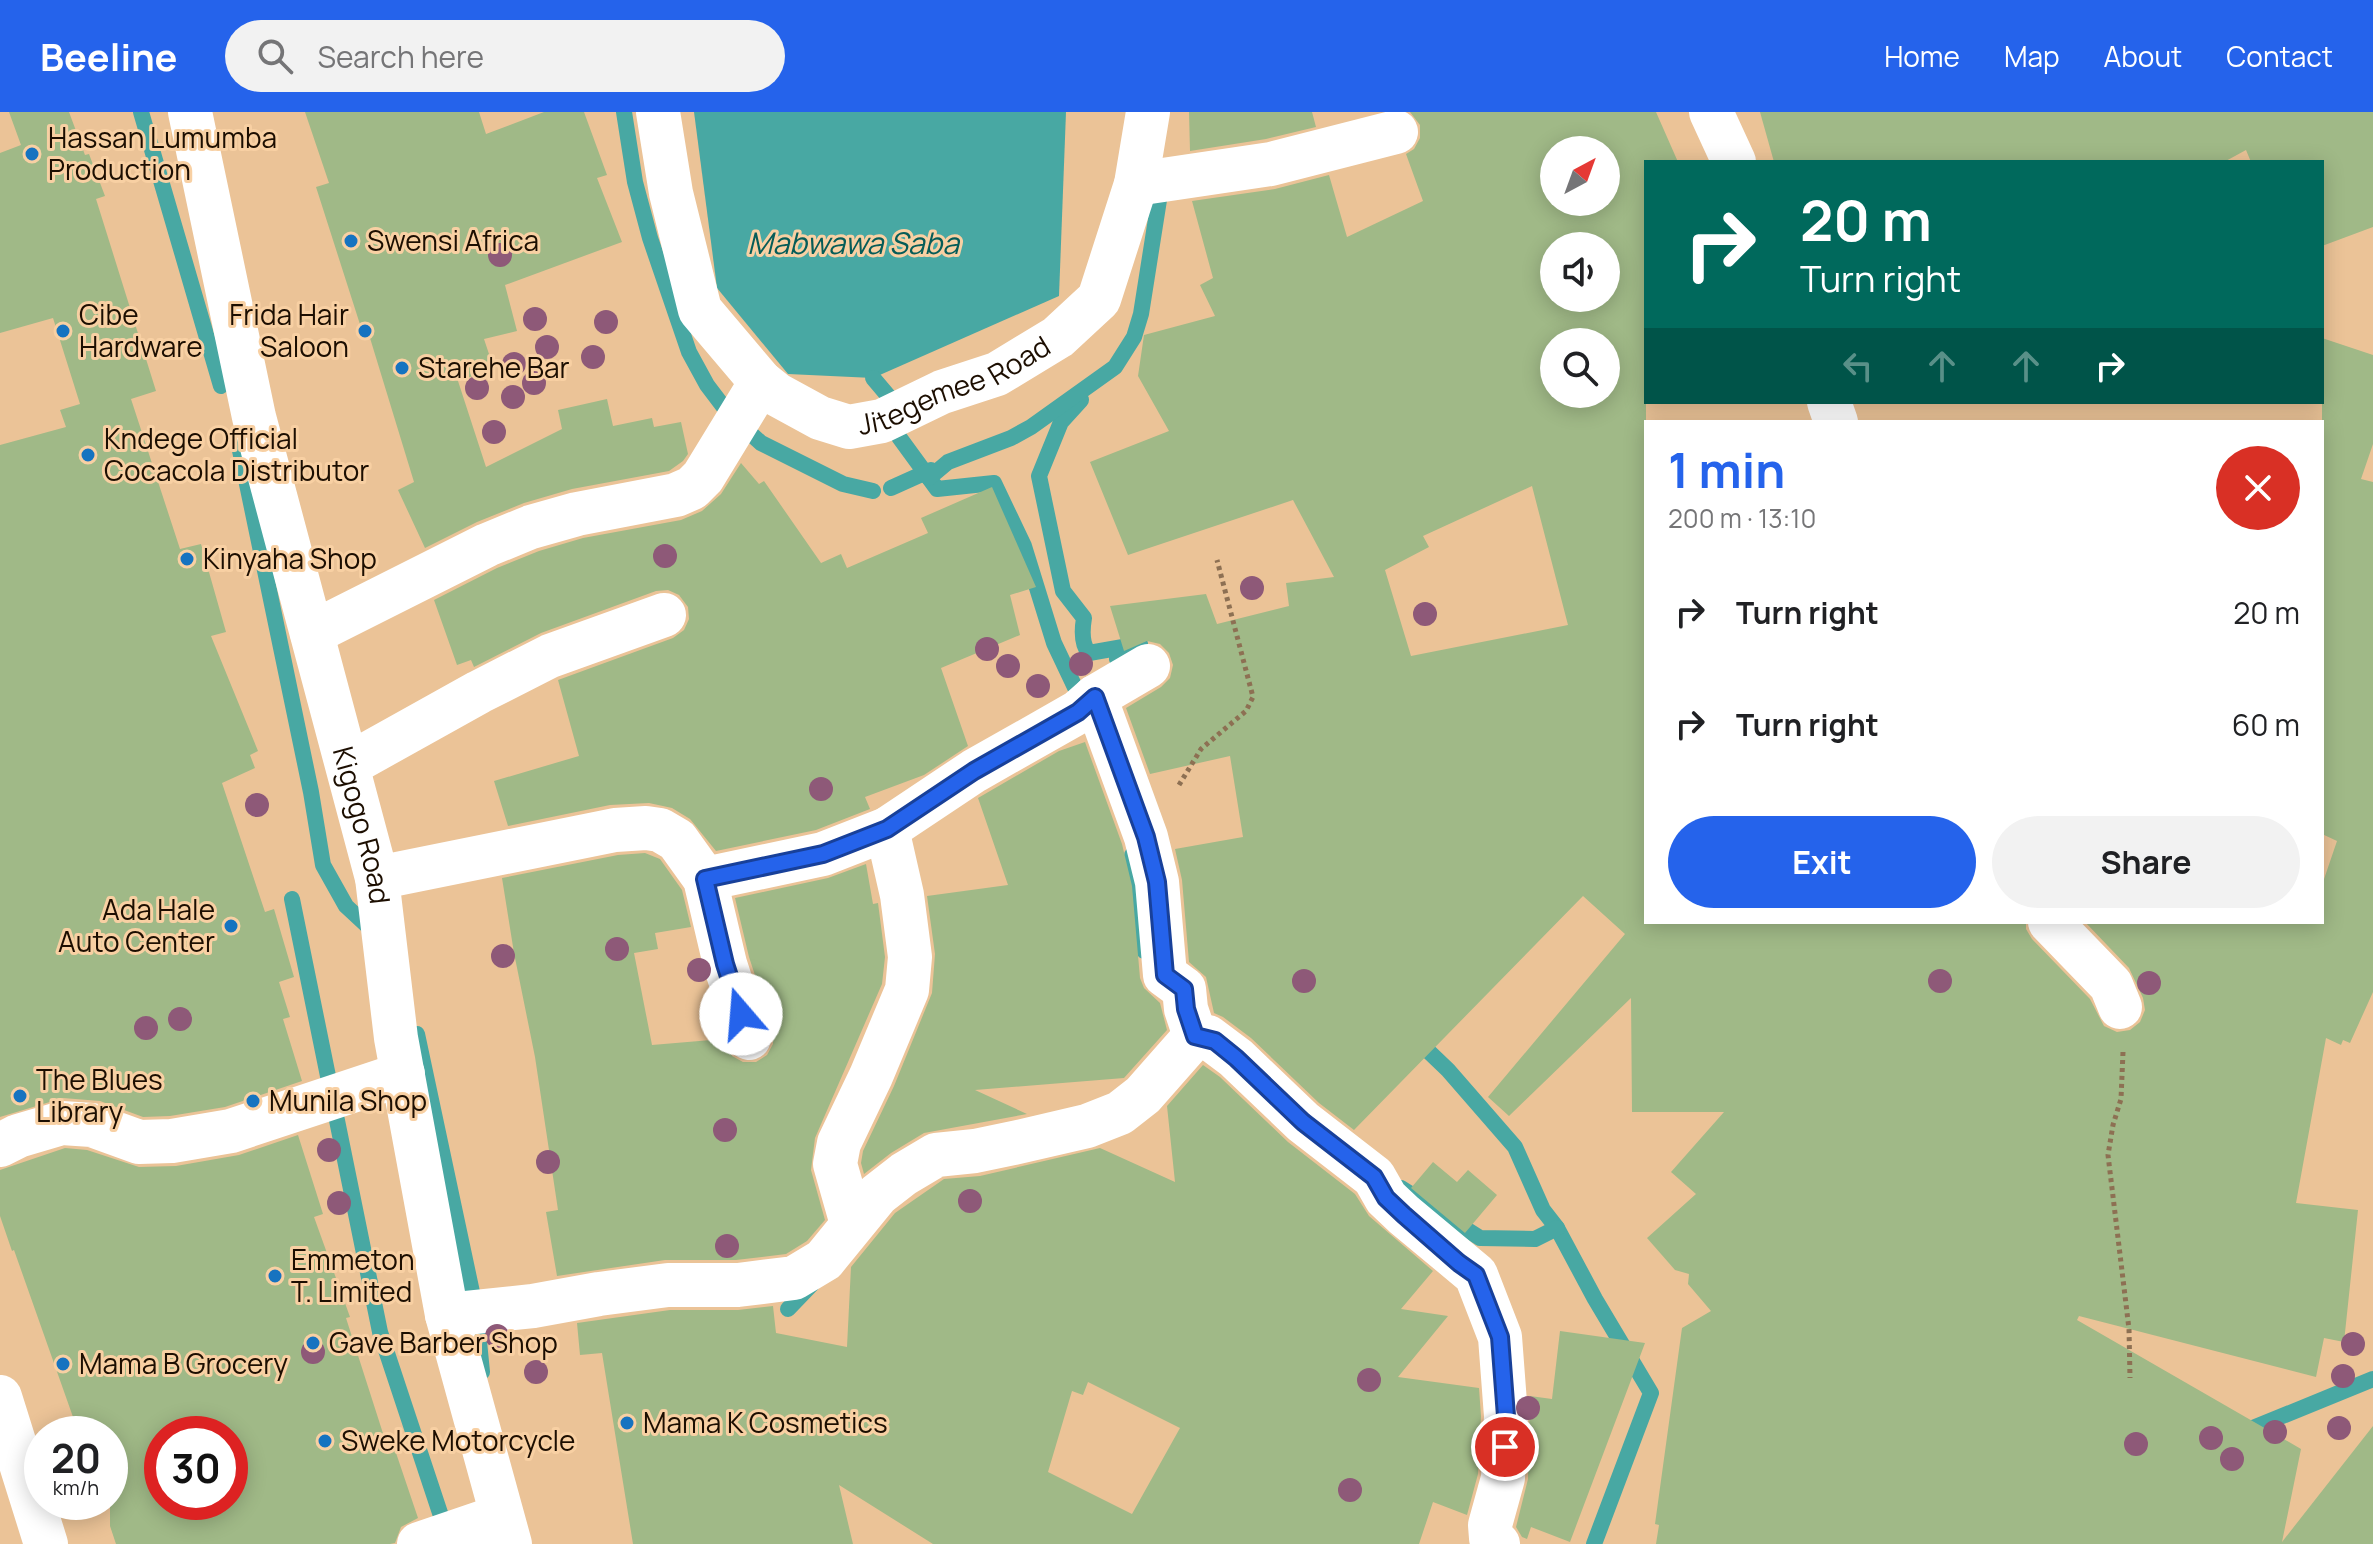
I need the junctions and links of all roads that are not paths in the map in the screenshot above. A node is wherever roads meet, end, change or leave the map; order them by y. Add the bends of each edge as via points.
1 (190, 112) edge
2 (658, 112) edge
3 (1148, 112) edge
4 (1711, 112) edge
5 (1396, 132) dead end
6 (1733, 160) edge
7 (1136, 184) junction
8 (761, 382) junction
9 (664, 615) dead end
10 (312, 633) junction
11 (1148, 666) dead end
12 (1095, 697) junction
13 (348, 765) junction
14 (887, 829) junction
15 (377, 878) junction
16 (705, 879) junction
17 (2052, 924) edge
18 (2120, 1007) road end
19 (1195, 1036) junction
20 (749, 1038) dead end
21 (403, 1074) junction
22 (0, 1145) edge
23 (852, 1224) junction
24 (447, 1315) junction
25 (0, 1397) edge
26 (505, 1530) edge
27 (46, 1544) edge
28 (419, 1544) edge
29 (1498, 1544) edge

1 - 10 street, Kigogo Road via 254,417
2 - 8 street, Jitegemee Road via 671,193 700,310
3 - 7 street, Jitegemee Road
4 - 6 street
5 - 7 street via 1271,164
7 - 8 street, Jitegemee Road via 1099,299 1058,337 997,374 942,392 882,421 849,427 820,418
8 - 10 street via 692,488 531,527
9 - 13 street via 550,656
10 - 13 street, Kigogo Road
11 - 12 street
12 - 14 street
12 - 19 street via 1146,837 1157,882 1165,975 1184,989
13 - 15 street, Kigogo Road
14 - 16 street via 823,854
14 - 23 street via 910,957 907,990 839,1143 835,1164
15 - 16 street via 646,828 677,840
15 - 21 street, Kigogo Road
16 - 20 street
17 - 18 street via 2111,985
19 - 23 street via 1154,1084 1120,1113 1018,1142 936,1155 877,1195
19 - 29 street via 1215,1041 1236,1058 1303,1122 1374,1177 1386,1198 1476,1275 1500,1337 1505,1447 1490,1525 1491,1538
21 - 22 street via 231,1131 139,1142 92,1125 62,1123
21 - 24 street, Kigogo Road
23 - 24 street via 824,1260 794,1278 668,1285
24 - 26 street, Kigogo Road
25 - 27 street
26 - 28 street

